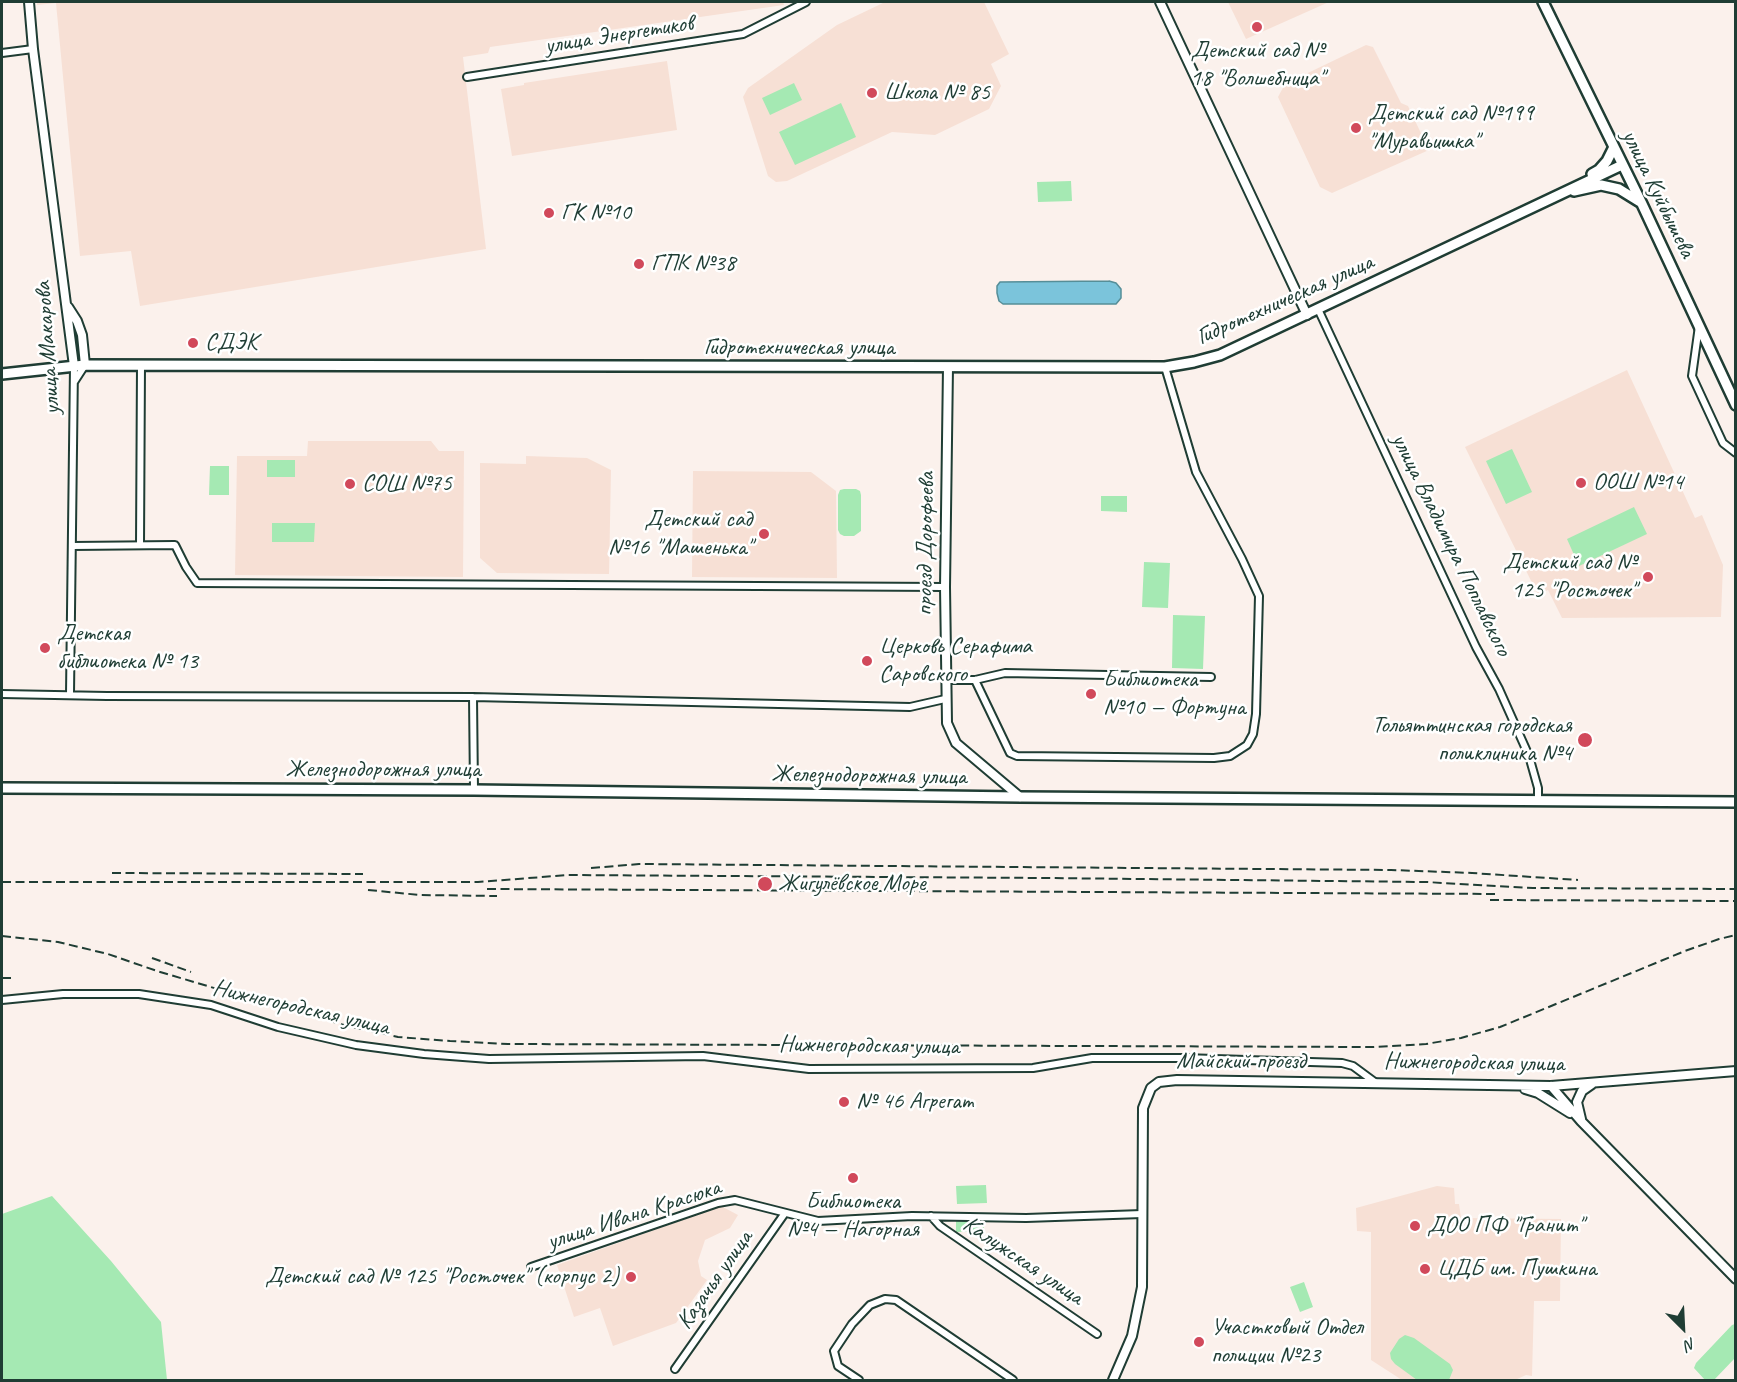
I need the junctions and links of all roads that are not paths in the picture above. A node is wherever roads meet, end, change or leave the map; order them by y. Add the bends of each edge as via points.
1 (29, 2) edge
2 (806, 2) edge
3 (1160, 2) edge
4 (1543, 2) edge
5 (33, 49) junction
6 (2, 53) edge
7 (467, 77) dead end
8 (1614, 147) junction
9 (1623, 167) junction
10 (1559, 195) junction
11 (1642, 204) junction
12 (67, 306) junction
13 (1318, 309) junction
14 (1306, 315) junction
15 (1699, 325) junction
16 (85, 365) junction
17 (141, 365) junction
18 (74, 366) junction
19 (948, 367) junction
20 (1165, 367) junction
21 (2, 374) edge
22 (74, 382) junction
23 (1736, 405) edge
24 (1736, 453) edge
25 (140, 545) junction
26 (72, 546) junction
27 (945, 587) junction
28 (1211, 677) dead end
29 (945, 680) junction
30 (975, 680) junction
31 (2, 694) edge
32 (70, 694) junction
33 (473, 697) junction
34 (945, 699) junction
35 (2, 788) edge
36 (474, 790) junction
37 (1020, 797) junction
38 (1538, 801) junction
39 (1736, 802) edge
40 (2, 1000) edge
41 (1736, 1071) edge
42 (1376, 1084) junction
43 (1592, 1084) junction
44 (1551, 1086) junction
45 (1516, 1087) junction
46 (1581, 1121) junction
47 (785, 1213) junction
48 (1142, 1214) junction
49 (931, 1216) junction
50 (531, 1267) dead end
51 (1736, 1279) edge
52 (1097, 1334) dead end
53 (675, 1369) dead end
54 (859, 1380) edge
55 (1013, 1380) edge
56 (1113, 1380) edge

1 - 5 street, улица Макарова
2 - 7 street, улица Энергетиков via 743,34
3 - 14 street
4 - 8 main road, улица Куйбышева
5 - 6 street
5 - 12 street, улица Макарова
8 - 9 main road, улица Куйбышева
8 - 10 main road via 1599,170
9 - 10 main road
9 - 11 main road, улица Куйбышева
10 - 11 main road via 1601,185 1619,189
10 - 13 main road, Гидротехническая улица
11 - 15 main road, улица Куйбышева
12 - 16 street via 82,335
12 - 18 street, улица Макарова
13 - 14 main road, Гидротехническая улица
13 - 38 street, улица Владимира Поплавского via 1529,756
14 - 20 main road, Гидротехническая улица via 1220,355
15 - 23 main road, улица Куйбышева
15 - 24 street via 1692,376 1723,443
16 - 17 main road, Гидротехническая улица
16 - 18 main road, Гидротехническая улица
16 - 22 street
17 - 19 main road, Гидротехническая улица
17 - 25 street
18 - 21 main road, Гидротехническая улица
18 - 22 street, улица Макарова
19 - 20 main road, Гидротехническая улица
19 - 27 street, проезд Дорофеева
20 - 30 street via 1196,472 1259,596 1256,714 1247,745 1230,756 1214,758 1017,756 1008,748
22 - 26 street, улица Макарова
25 - 26 street
25 - 27 street via 175,545 197,583
26 - 32 street, улица Макарова
27 - 29 street, проезд Дорофеева
28 - 30 street via 1005,674
29 - 30 street
29 - 34 street, проезд Дорофеева
31 - 32 street
32 - 33 street
33 - 34 street via 910,707
33 - 36 street
34 - 37 street, проезд Дорофеева via 946,723 956,742
35 - 36 main road, Железнодорожная улица
36 - 37 main road, Железнодорожная улица
37 - 38 main road, Железнодорожная улица
38 - 39 main road, Железнодорожная улица
40 - 42 street, Нижнегородская улица via 63,994 139,994 211,1005 278,1028 356,1045 489,1059 702,1056 821,1069 1033,1068 1092,1058 1205,1059 1342,1063 1353,1066
41 - 43 street, Нижнегородская улица
42 - 45 street, Нижнегородская улица
42 - 48 street, Майский проезд via 1159,1082 1151,1088 1143,1108
43 - 44 street, Нижнегородская улица
43 - 46 street via 1582,1091 1577,1102
44 - 45 street, Нижнегородская улица
44 - 46 street
45 - 46 street via 1538,1094
46 - 51 street
47 - 49 street, улица Ивана Красюка via 818,1221
47 - 50 street, улица Ивана Красюка via 735,1200 718,1203
47 - 53 street, Казачья улица
48 - 49 street, улица Ивана Красюка
48 - 56 street, Майский проезд via 1142,1287 1132,1336
49 - 52 street, Калужская улица
54 - 55 street via 838,1366 834,1350 870,1305 885,1299 896,1300

